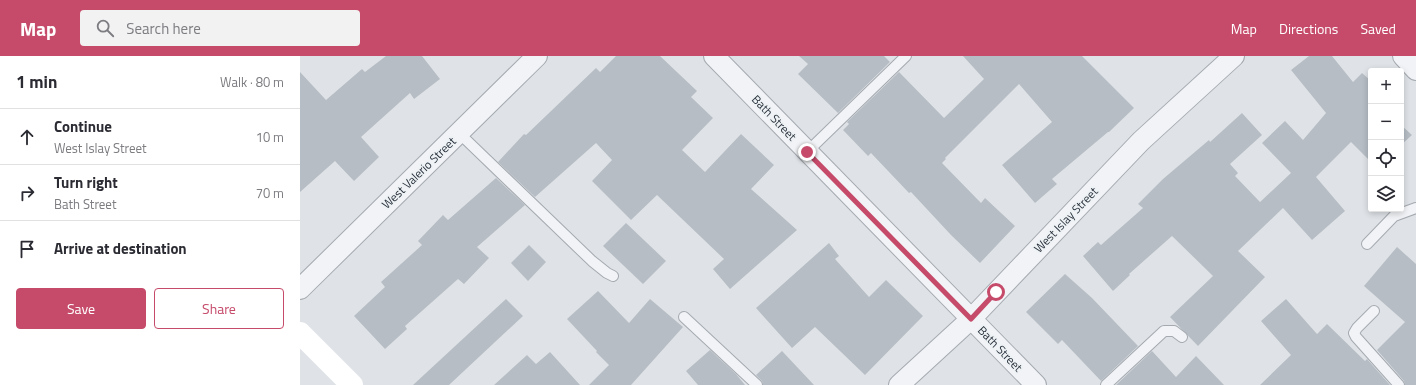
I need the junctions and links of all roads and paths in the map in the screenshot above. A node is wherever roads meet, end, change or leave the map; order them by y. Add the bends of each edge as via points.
1 (537, 56) edge
2 (714, 56) edge
3 (906, 56) edge
4 (1234, 56) edge
5 (1403, 56) edge
6 (1416, 70) edge
7 (459, 133) junction
8 (807, 152) junction
9 (1416, 208) edge
10 (1367, 244) dead end
11 (614, 276) dead end
12 (300, 289) edge
13 (1374, 311) dead end
14 (684, 317) dead end
15 (971, 319) junction
16 (300, 333) edge
17 (1182, 337) dead end
18 (352, 385) edge
19 (757, 385) edge
20 (900, 385) edge
21 (1036, 385) edge
22 (1106, 385) edge
23 (1399, 385) edge

1 - 7 street, West Valerio Street
2 - 8 street, Bath Street
3 - 8 lane
4 - 15 street, West Islay Street via 1141,141
5 - 6 street
7 - 11 lane via 592,261
7 - 12 street, West Valerio Street
8 - 15 street, Bath Street
9 - 10 lane via 1394,216
13 - 23 lane via 1354,333
14 - 19 lane
15 - 20 street, West Islay Street
15 - 21 street, Bath Street
16 - 18 street
17 - 22 lane via 1174,331 1164,331

